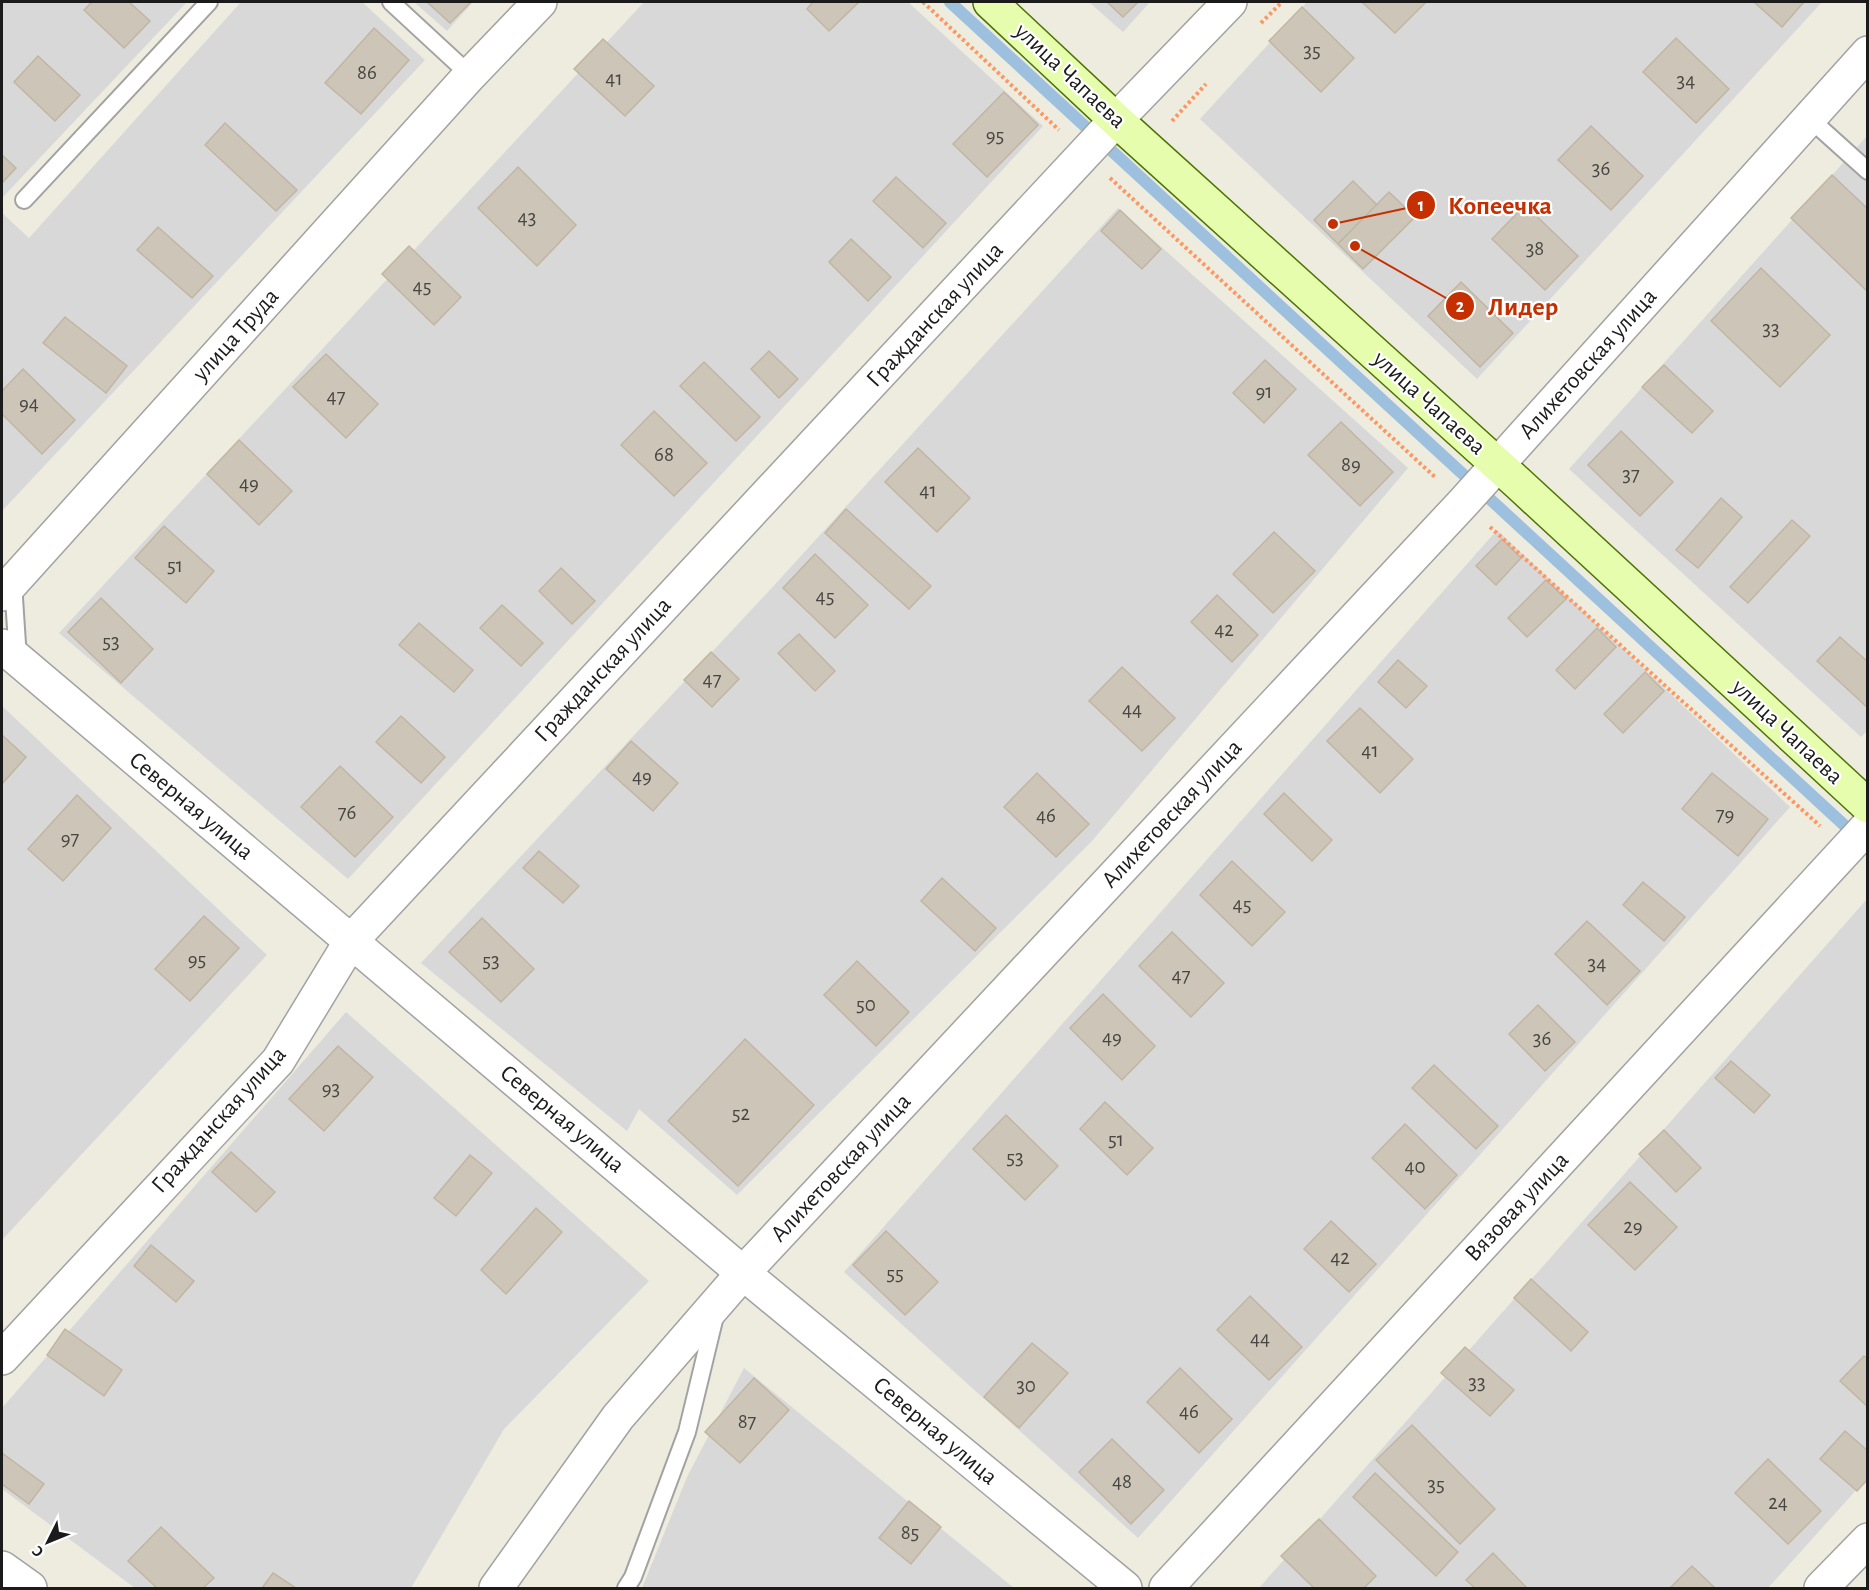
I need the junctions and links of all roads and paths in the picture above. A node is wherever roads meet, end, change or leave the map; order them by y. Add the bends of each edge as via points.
1 (209, 2) edge
2 (391, 2) edge
3 (540, 2) edge
4 (923, 2) edge
5 (990, 2) edge
6 (1230, 2) edge
7 (1282, 2) edge
8 (1258, 27) dead end
9 (1868, 53) edge
10 (470, 75) junction
11 (1210, 79) dead end
12 (1809, 118) junction
13 (1116, 120) junction
14 (1147, 148) junction
15 (1084, 154) junction
16 (1868, 171) edge
17 (1114, 183) junction
18 (24, 200) dead end
19 (1498, 465) junction
20 (1463, 503) junction
21 (7, 588) edge
22 (10, 653) edge
23 (1868, 806) edge
24 (1857, 838) edge
25 (351, 941) junction
26 (743, 1273) junction
27 (719, 1301) junction
28 (2, 1358) edge
29 (1868, 1540) edge
30 (2, 1568) edge
31 (30, 1588) edge
32 (496, 1588) edge
33 (626, 1588) edge
34 (1125, 1588) edge
35 (1166, 1588) edge
36 (1821, 1588) edge

1 - 18 lane
2 - 10 lane
3 - 10 street, улица Труда
4 - 15 path
5 - 13 street, улица Чапаева
6 - 13 street, Гражданская улица
7 - 8 path
9 - 12 street, Алихетовская улица
10 - 21 street, улица Труда
11 - 14 path
12 - 16 lane
12 - 19 street, Алихетовская улица
13 - 14 street, улица Чапаева
13 - 15 street, Гражданская улица
14 - 17 path
14 - 19 street, улица Чапаева
15 - 17 path
15 - 25 street, Гражданская улица
17 - 20 path
19 - 20 street, Алихетовская улица
19 - 23 street, улица Чапаева
20 - 24 path
20 - 26 street, Алихетовская улица
21 - 22 lane
22 - 25 street, Северная улица
24 - 35 street, Вязовая улица
25 - 26 street, Северная улица
25 - 28 street, Гражданская улица via 278,1060
26 - 27 street, Алихетовская улица
26 - 34 street, Северная улица
27 - 32 street, Алихетовская улица via 618,1417
27 - 33 lane via 687,1432
29 - 36 street
30 - 31 street

